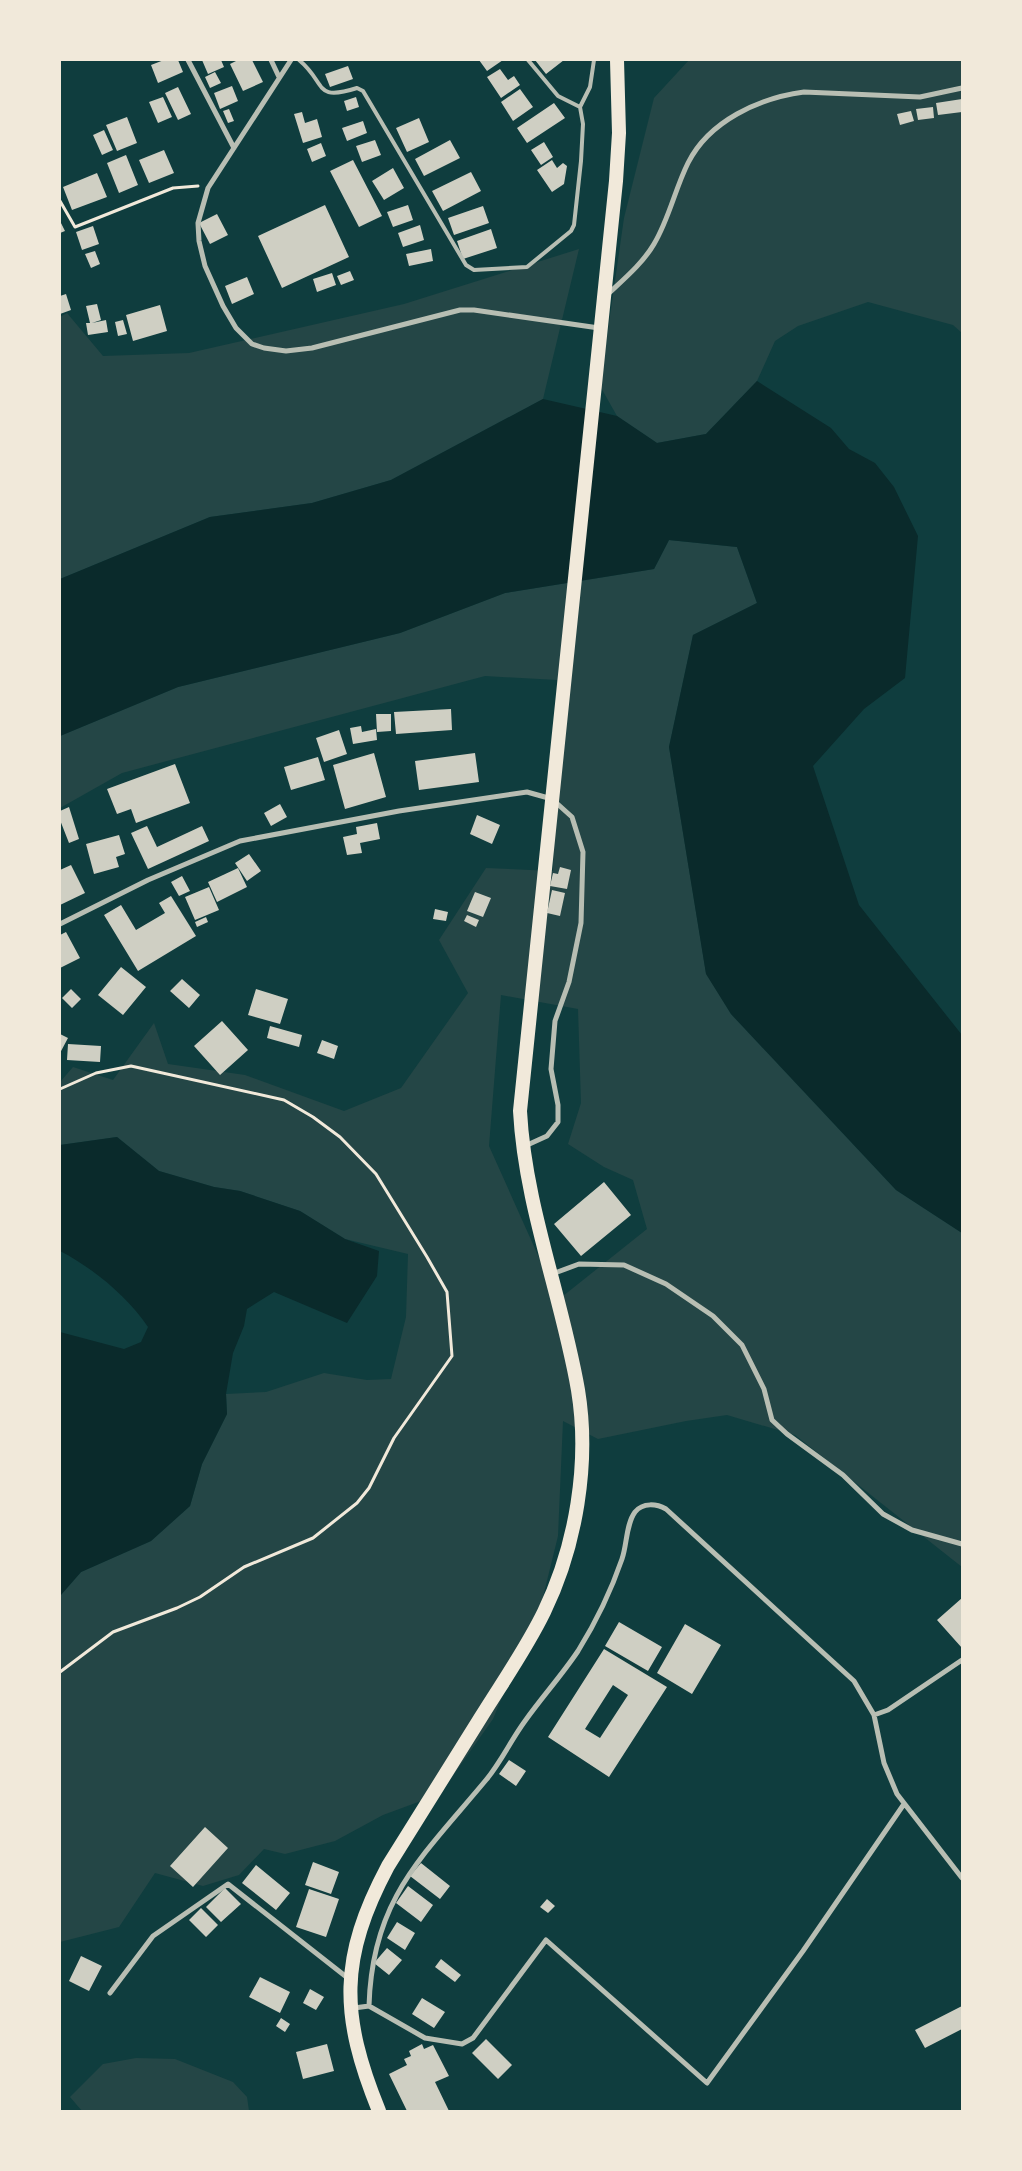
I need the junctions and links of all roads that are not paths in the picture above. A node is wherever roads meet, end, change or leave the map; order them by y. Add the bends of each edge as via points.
1 (188, 60) edge
2 (271, 60) edge
3 (291, 60) edge
4 (299, 60) edge
5 (528, 60) edge
6 (594, 60) edge
7 (617, 60) edge
8 (279, 77) junction
9 (962, 88) edge
10 (580, 107) junction
11 (234, 148) junction
12 (604, 298) junction
13 (600, 329) junction
14 (60, 924) edge
15 (523, 1146) junction
16 (552, 1274) junction
17 (962, 1544) edge
18 (962, 1660) edge
19 (874, 1716) junction
20 (904, 1804) junction
21 (962, 1878) edge
22 (350, 1980) junction
23 (110, 1993) dead end
24 (369, 2006) junction
25 (350, 2008) junction
26 (379, 2111) edge

1 - 11 street
2 - 8 street
3 - 8 street
4 - 10 lane via 327,94 335,95 357,88 363,91 466,265 474,270 527,267 571,231 581,161 583,124
5 - 10 lane via 558,96
6 - 10 lane via 590,87
7 - 12 highway via 618,143
8 - 11 street
9 - 12 street via 920,97 804,92 750,107 728,120 695,150 649,252
11 - 13 street via 208,188 198,223 200,247 205,266 236,328 252,344 286,351 312,348 460,310
12 - 13 highway
13 - 15 highway via 521,1101
14 - 15 street via 148,880 240,841 399,811 527,792 552,800 572,817 583,852 581,922 569,982 555,1021 551,1069 558,1122 547,1136
15 - 16 highway
16 - 17 street via 579,1264 624,1264 666,1284 712,1316 742,1346 764,1389 772,1420 787,1434 843,1475 883,1514 912,1530
16 - 22 highway via 572,1356 582,1437 580,1483 568,1550 544,1612 530,1637 371,1897 359,1927
18 - 19 street
19 - 20 street via 884,1763
19 - 24 street via 845,1671 672,1514 660,1505 639,1508 632,1519 610,1590 574,1657 493,1771 438,1834 395,1897 374,1953
20 - 21 street
20 - 24 street via 707,2083 546,1940 473,2038 462,2044 425,2038
22 - 23 street via 228,1884 153,1936
22 - 25 highway
24 - 25 street
25 - 26 highway via 359,2056

